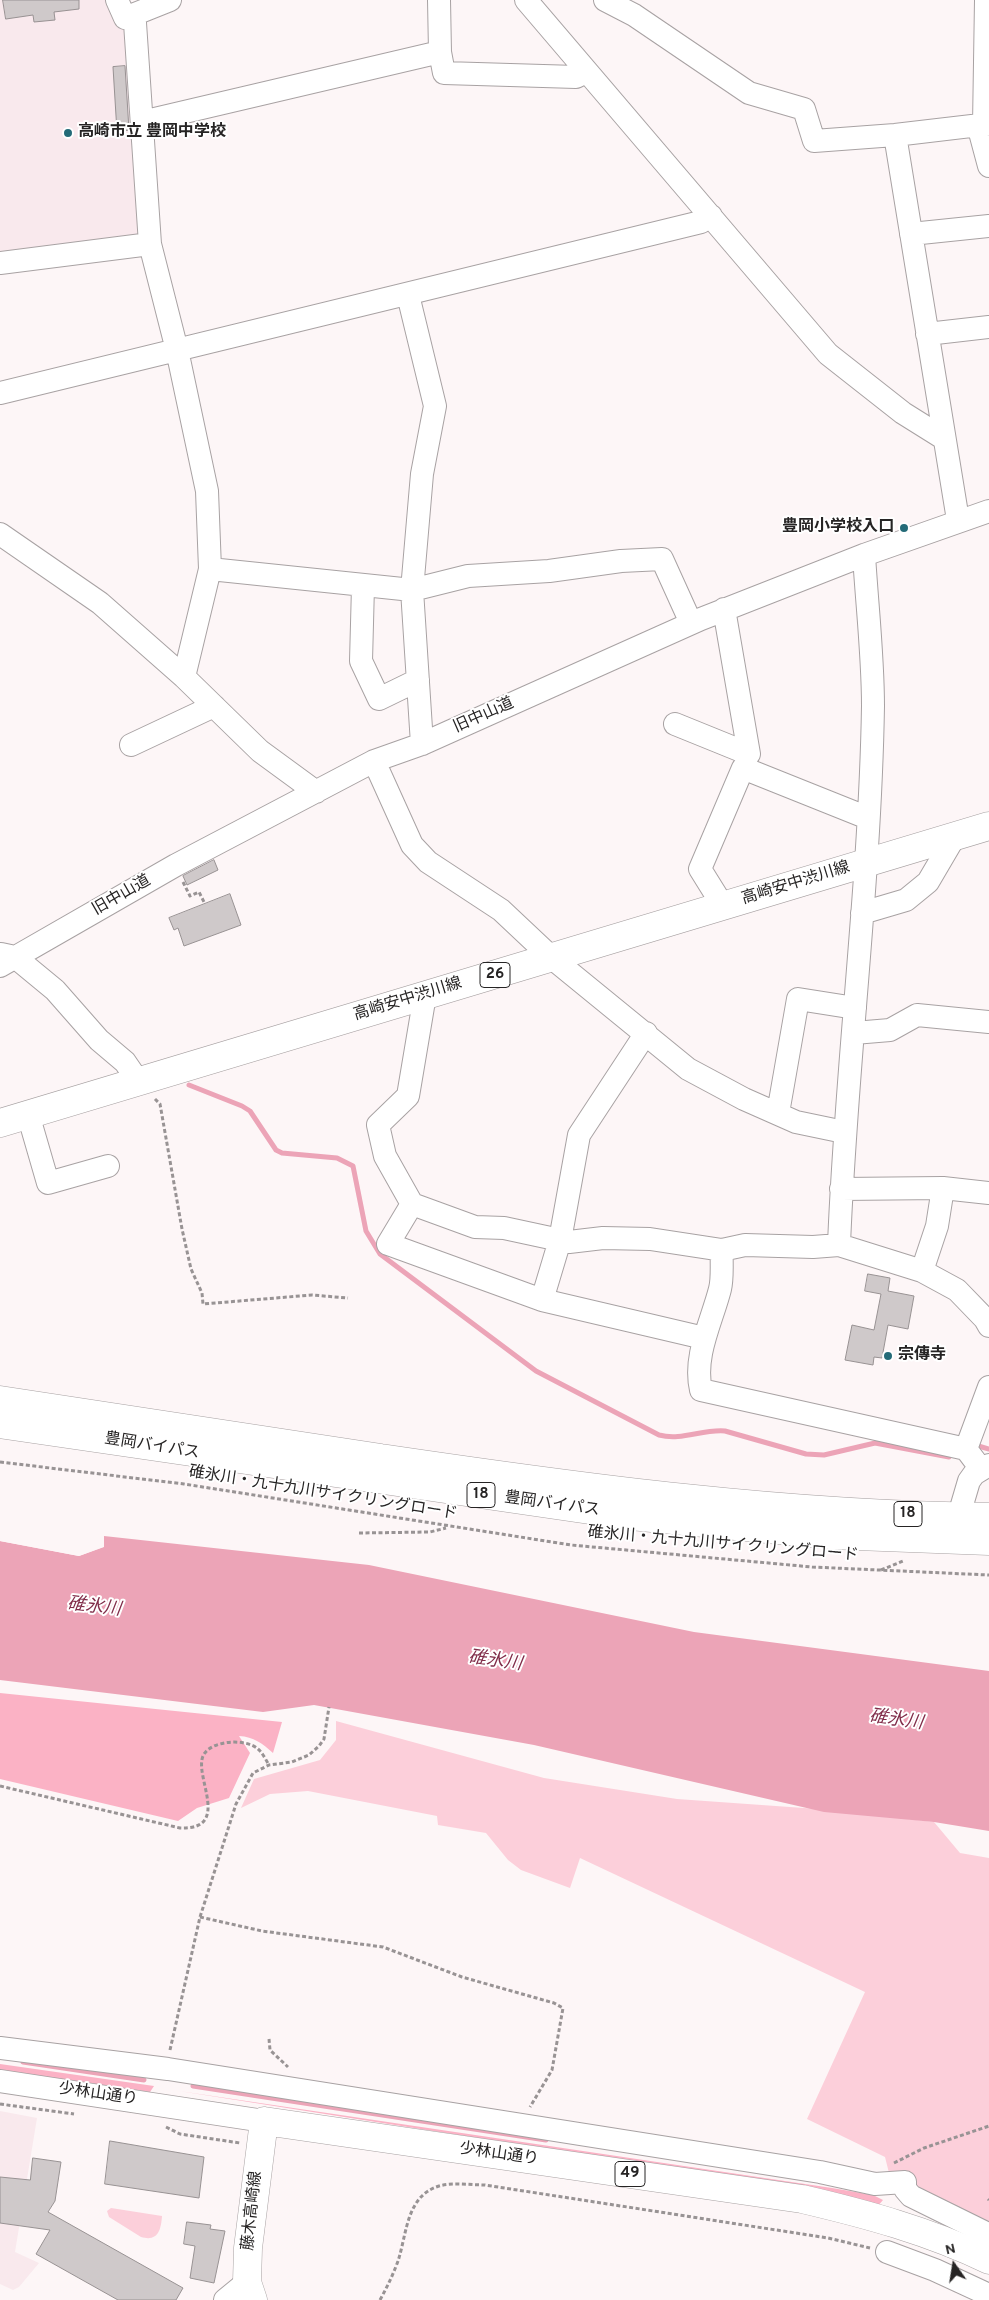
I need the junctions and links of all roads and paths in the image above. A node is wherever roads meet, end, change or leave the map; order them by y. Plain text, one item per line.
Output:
1 (170, 0) edge
2 (438, 0) edge
3 (526, 0) edge
4 (605, 0) edge
5 (986, 0) edge
6 (125, 7) edge
7 (440, 52) junction
8 (586, 72) junction
9 (142, 122) junction
10 (984, 125) edge
11 (895, 135) junction
12 (989, 166) edge
13 (711, 216) junction
14 (989, 226) edge
15 (911, 234) junction
16 (150, 244) junction
17 (0, 263) edge
18 (408, 295) junction
19 (989, 326) edge
20 (927, 334) junction
21 (177, 350) junction
22 (0, 393) edge
23 (943, 438) junction
24 (989, 511) edge
25 (958, 520) junction
26 (0, 534) edge
27 (864, 555) junction
28 (210, 570) junction
29 (363, 586) junction
30 (412, 590) junction
31 (724, 610) junction
32 (691, 623) junction
33 (184, 677) junction
34 (418, 680) junction
35 (214, 706) junction
36 (675, 724) dead end
37 (422, 744) junction
38 (131, 745) dead end
39 (374, 762) junction
40 (316, 792) junction
41 (868, 818) junction
42 (989, 826) edge
43 (955, 836) junction
44 (866, 863) junction
45 (176, 865) junction
46 (204, 904) dead end
47 (723, 906) junction
48 (862, 913) junction
49 (552, 958) junction
50 (5, 959) edge
51 (425, 995) junction
52 (855, 1008) junction
53 (989, 1022) edge
54 (854, 1032) junction
55 (646, 1033) junction
56 (138, 1081) junction
57 (778, 1113) junction
58 (28, 1114) junction
59 (0, 1123) edge
60 (844, 1132) junction
61 (108, 1166) dead end
62 (943, 1188) junction
63 (841, 1189) junction
64 (989, 1193) edge
65 (412, 1204) junction
66 (560, 1240) junction
67 (839, 1245) junction
68 (722, 1250) junction
69 (922, 1271) junction
70 (348, 1298) dead end
71 (542, 1300) junction
72 (989, 1326) edge
73 (704, 1338) junction
74 (989, 1387) edge
75 (0, 1400) edge
76 (0, 1424) edge
77 (966, 1449) junction
78 (0, 1462) edge
79 (985, 1467) edge
80 (989, 1517) edge
81 (449, 1527) junction
82 (360, 1533) dead end
83 (949, 1538) junction
84 (989, 1541) edge
85 (989, 1575) edge
86 (329, 1707) dead end
87 (269, 1765) junction
88 (0, 1786) edge
89 (200, 1917) junction
90 (0, 2048) edge
91 (168, 2068) junction
92 (0, 2081) edge
93 (0, 2104) edge
94 (79, 2115) dead end
95 (160, 2115) junction
96 (526, 2126) junction
97 (989, 2126) edge
98 (262, 2133) junction
99 (898, 2174) junction
100 (887, 2252) joint
101 (988, 2254) edge
102 (250, 2291) edge
103 (989, 2295) edge
104 (225, 2300) edge
105 (380, 2300) edge

1 - 6 street
2 - 7 street
3 - 8 street
4 - 11 street
5 - 10 street
6 - 9 street
7 - 8 street
7 - 9 street
8 - 13 street
9 - 16 street
10 - 11 street
10 - 12 street
11 - 15 street
13 - 18 street
13 - 23 street
14 - 15 street
15 - 20 street
16 - 17 street
16 - 21 street
18 - 21 street
18 - 30 street
19 - 20 street
20 - 23 street
21 - 22 street
21 - 28 street
23 - 25 street
24 - 25 street, 旧中山道
25 - 27 street, 旧中山道
26 - 33 street
27 - 31 street, 旧中山道
27 - 41 street
28 - 29 street
28 - 33 street
29 - 30 street
29 - 34 street
30 - 32 street
30 - 34 street
31 - 32 street, 旧中山道
31 - 36 street
32 - 37 street, 旧中山道
33 - 35 street
34 - 37 street
35 - 38 street
35 - 40 street
37 - 39 street, 旧中山道
39 - 40 street, 旧中山道
39 - 49 street
40 - 45 street, 旧中山道
41 - 44 street
41 - 47 street
42 - 43 main road, 高崎安中渋川線 / 26
43 - 44 main road, 高崎安中渋川線 / 26
43 - 48 street
44 - 47 main road, 高崎安中渋川線 / 26
44 - 48 street
45 - 46 path
45 - 50 street, 旧中山道
47 - 49 main road, 高崎安中渋川線 / 26
48 - 52 street
49 - 51 main road, 高崎安中渋川線 / 26
49 - 55 street
50 - 56 street
51 - 56 main road, 高崎安中渋川線 / 26
51 - 65 street
52 - 54 street
52 - 57 street
53 - 54 street
54 - 60 street
55 - 57 street
55 - 66 street
56 - 58 main road, 高崎安中渋川線 / 26
56 - 70 path
57 - 60 street
58 - 59 main road, 高崎安中渋川線 / 26
58 - 61 street
60 - 63 street
62 - 63 street
62 - 64 street
62 - 69 street
63 - 67 street
65 - 66 street
65 - 71 street
66 - 68 street
66 - 71 street
67 - 68 street
67 - 69 street
68 - 73 street
69 - 72 street
71 - 73 street
73 - 77 street
74 - 77 street
75 - 83 main road, 豊岡バイパス / 18
76 - 83 main road, 豊岡バイパス / 18
77 - 79 street
78 - 81 path, 碓氷川・九十九川サイクリングロード
79 - 83 street
80 - 83 main road, 豊岡バイパス / 18
81 - 82 path
81 - 85 path, 碓氷川・九十九川サイクリングロード
83 - 84 main road, 豊岡バイパス / 18
86 - 87 path
87 - 88 path
87 - 89 path
89 - 91 path
89 - 96 path
90 - 91 street
91 - 95 street
91 - 96 street
92 - 95 street, 少林山通り
93 - 94 path
95 - 98 street, 少林山通り
95 - 98 path
96 - 99 street
97 - 99 path
98 - 101 main road, 少林山通り / 49
98 - 102 main road, 藤木高崎線
99 - 101 street
100 - 103 street
100 - 105 path
102 - 104 street

